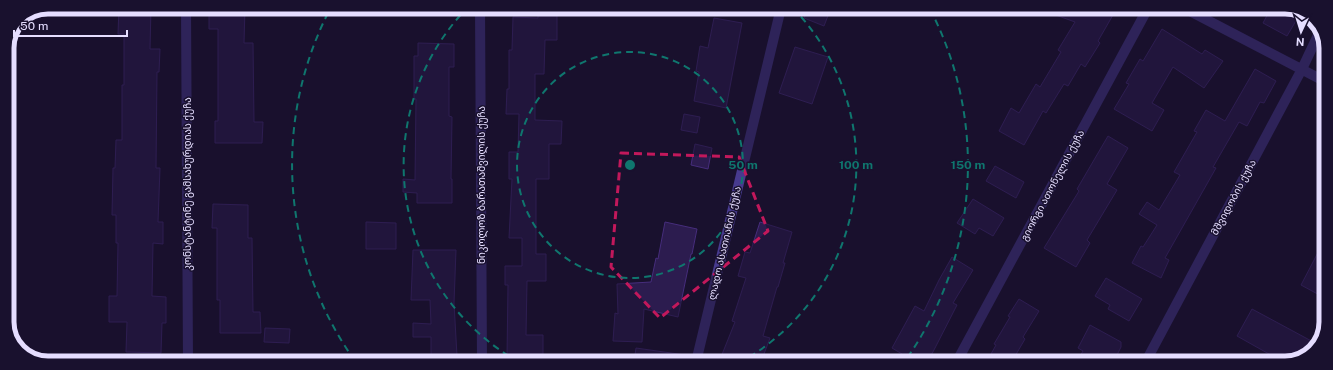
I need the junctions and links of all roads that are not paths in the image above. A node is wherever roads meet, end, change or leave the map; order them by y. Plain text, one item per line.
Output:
1 (186, 14) edge
2 (480, 14) edge
3 (780, 14) edge
4 (1145, 14) edge
5 (1196, 14) edge
6 (1317, 38) edge
7 (1302, 69) junction
8 (1319, 78) edge
9 (188, 356) edge
10 (482, 356) edge
11 (697, 356) edge
12 (960, 356) edge
13 (1149, 356) edge

1 - 9 street, კონსტანტინე გამსახურდიას ქუჩა
2 - 10 street, ნიკოლოზ ბარათაშვილის ქუჩა
3 - 11 street, ლადო ასათიანის ქუჩა
4 - 12 street, გიორგი ათონელის ქუჩა
5 - 7 street
6 - 7 street, მშვიდობის ქუჩა
7 - 8 street
7 - 13 street, მშვიდობის ქუჩა

